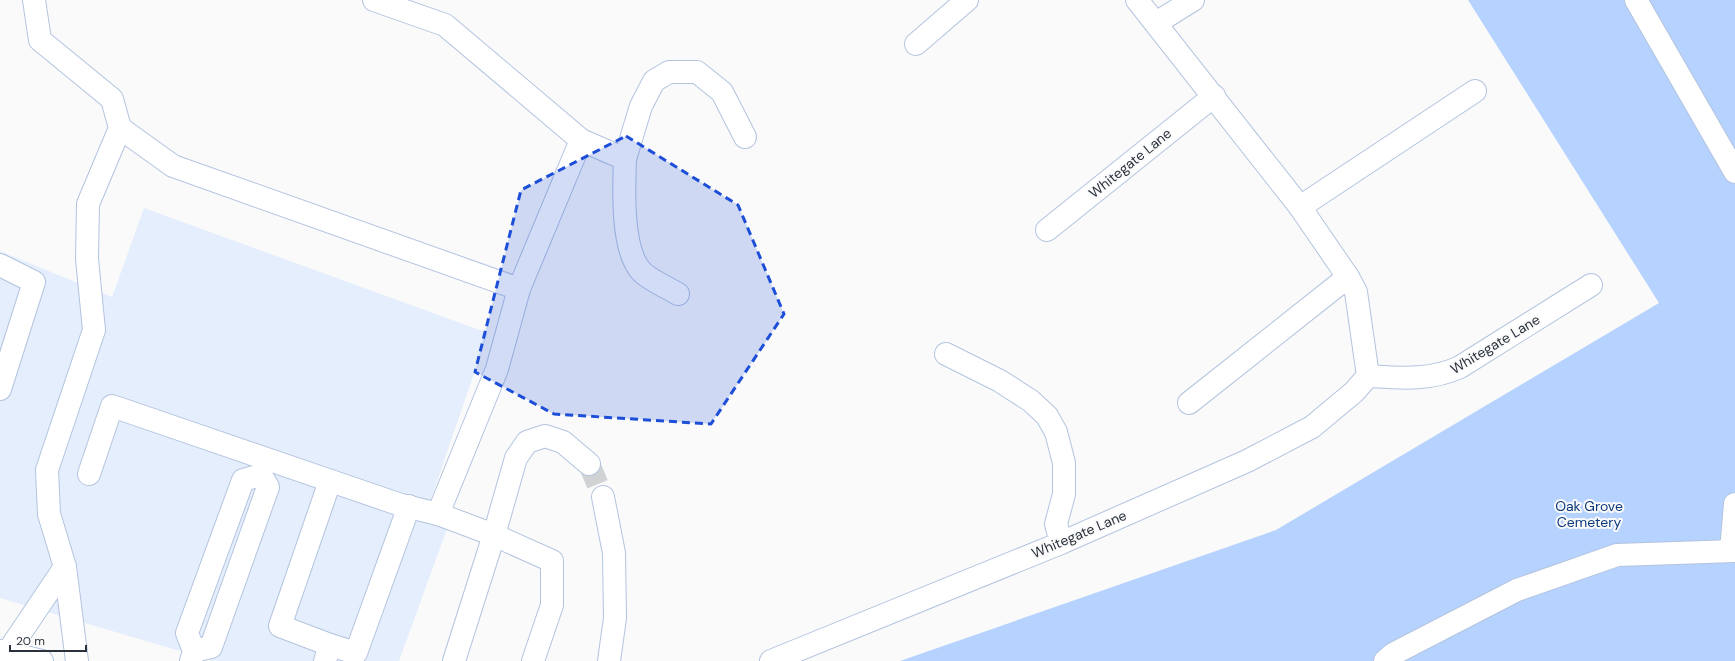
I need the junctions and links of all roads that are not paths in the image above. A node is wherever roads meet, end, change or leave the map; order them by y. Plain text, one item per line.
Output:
1 (34, 0) edge
2 (374, 0) edge
3 (967, 0) edge
4 (1137, 0) edge
5 (1193, 0) edge
6 (1636, 0) edge
7 (1156, 23) junction
8 (916, 44) dead end
9 (1475, 91) dead end
10 (1214, 96) junction
11 (120, 128) junction
12 (745, 137) dead end
13 (581, 140) junction
14 (625, 159) junction
15 (1735, 172) edge
16 (1300, 207) junction
17 (1047, 230) dead end
18 (0, 264) edge
19 (1348, 277) junction
20 (1591, 285) dead end
21 (519, 289) junction
22 (678, 294) dead end
23 (946, 354) dead end
24 (1368, 376) junction
25 (0, 389) edge
26 (1189, 403) dead end
27 (589, 464) tunnel mouth
28 (264, 467) junction
29 (89, 474) dead end
30 (330, 481) junction
31 (603, 497) tunnel mouth
32 (1735, 504) edge
33 (409, 506) junction
34 (438, 514) junction
35 (494, 535) junction
36 (1061, 543) junction
37 (1733, 551) edge
38 (65, 567) junction
39 (4, 652) edge
40 (328, 653) edge
41 (192, 656) edge
42 (42, 661) edge
43 (77, 661) edge
44 (454, 661) edge
45 (533, 661) edge
46 (609, 661) edge
47 (772, 661) edge
48 (1386, 661) edge

1 - 11 street
2 - 13 street
3 - 8 street
4 - 7 street
5 - 7 street
6 - 15 street
7 - 10 street
9 - 16 street
10 - 16 street
10 - 17 street, Whitegate Lane
11 - 21 street
11 - 38 street
12 - 14 street
13 - 14 street
13 - 21 street
14 - 22 street
16 - 19 street
18 - 25 street
19 - 24 street
19 - 26 street
20 - 24 street, Whitegate Lane
21 - 34 street
23 - 36 street
24 - 36 street, Whitegate Lane
27 - 35 street
28 - 29 street
28 - 30 street
28 - 41 street
30 - 33 street
30 - 40 street
31 - 46 street
32 - 37 street
33 - 34 street
33 - 40 street
34 - 35 street
35 - 44 street
35 - 45 street
36 - 47 street, Whitegate Lane
37 - 48 street
38 - 39 street
38 - 43 street
39 - 42 street

